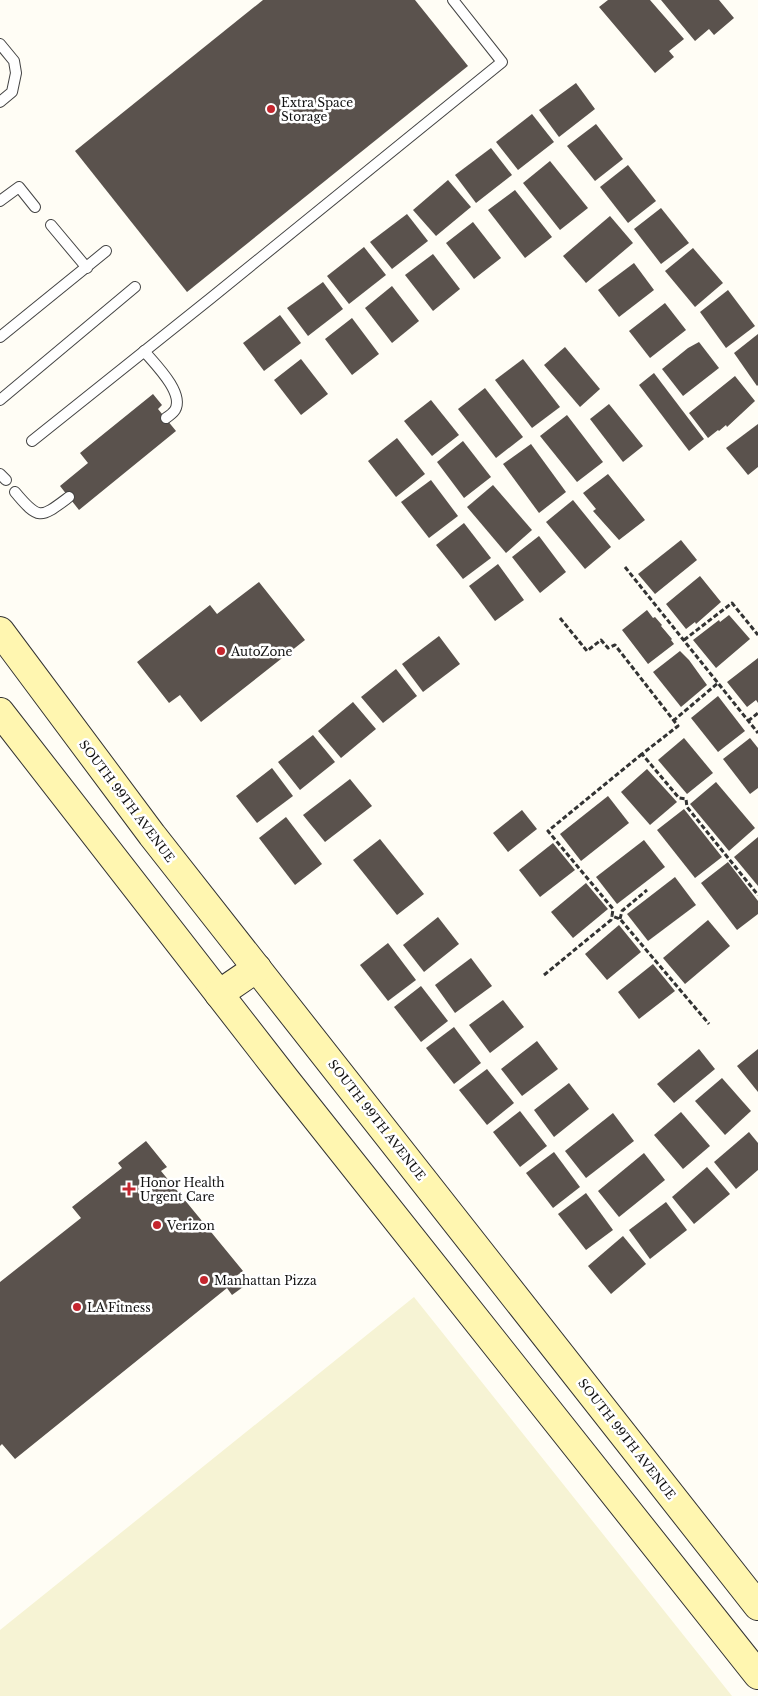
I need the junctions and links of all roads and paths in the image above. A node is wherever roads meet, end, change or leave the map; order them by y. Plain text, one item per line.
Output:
1 (453, 0) edge
2 (0, 44) edge
3 (0, 102) edge
4 (0, 201) edge
5 (36, 207) dead end
6 (51, 225) dead end
7 (106, 251) dead end
8 (87, 268) junction
9 (135, 286) dead end
10 (0, 337) edge
11 (144, 351) junction
12 (0, 400) edge
13 (166, 418) dead end
14 (32, 441) dead end
15 (15, 492) dead end
16 (69, 497) dead end
17 (625, 567) dead end
18 (560, 618) dead end
19 (0, 631) edge
20 (758, 635) edge
21 (684, 640) junction
22 (718, 683) junction
23 (0, 712) edge
24 (758, 713) edge
25 (673, 720) junction
26 (748, 721) junction
27 (758, 734) edge
28 (642, 754) junction
29 (648, 890) dead end
30 (758, 895) edge
31 (612, 916) junction
32 (620, 919) junction
33 (257, 968) junction
34 (544, 975) dead end
35 (219, 994) junction
36 (709, 1024) dead end
37 (758, 1606) edge
38 (758, 1675) edge

1 - 11 lane
2 - 3 lane
4 - 5 lane
6 - 8 lane
7 - 8 lane
8 - 10 lane
9 - 12 lane
11 - 13 lane
11 - 14 lane
15 - 16 lane
17 - 21 path
18 - 25 path
19 - 33 main road, SOUTH 99TH AVENUE
20 - 21 path
21 - 22 path
22 - 25 path
22 - 26 path
23 - 35 main road
24 - 26 path
25 - 28 path
26 - 27 path
28 - 30 path
28 - 31 path
29 - 32 path
31 - 32 path
31 - 34 path
32 - 36 path
33 - 35 main road
33 - 37 main road, SOUTH 99TH AVENUE
35 - 38 main road

